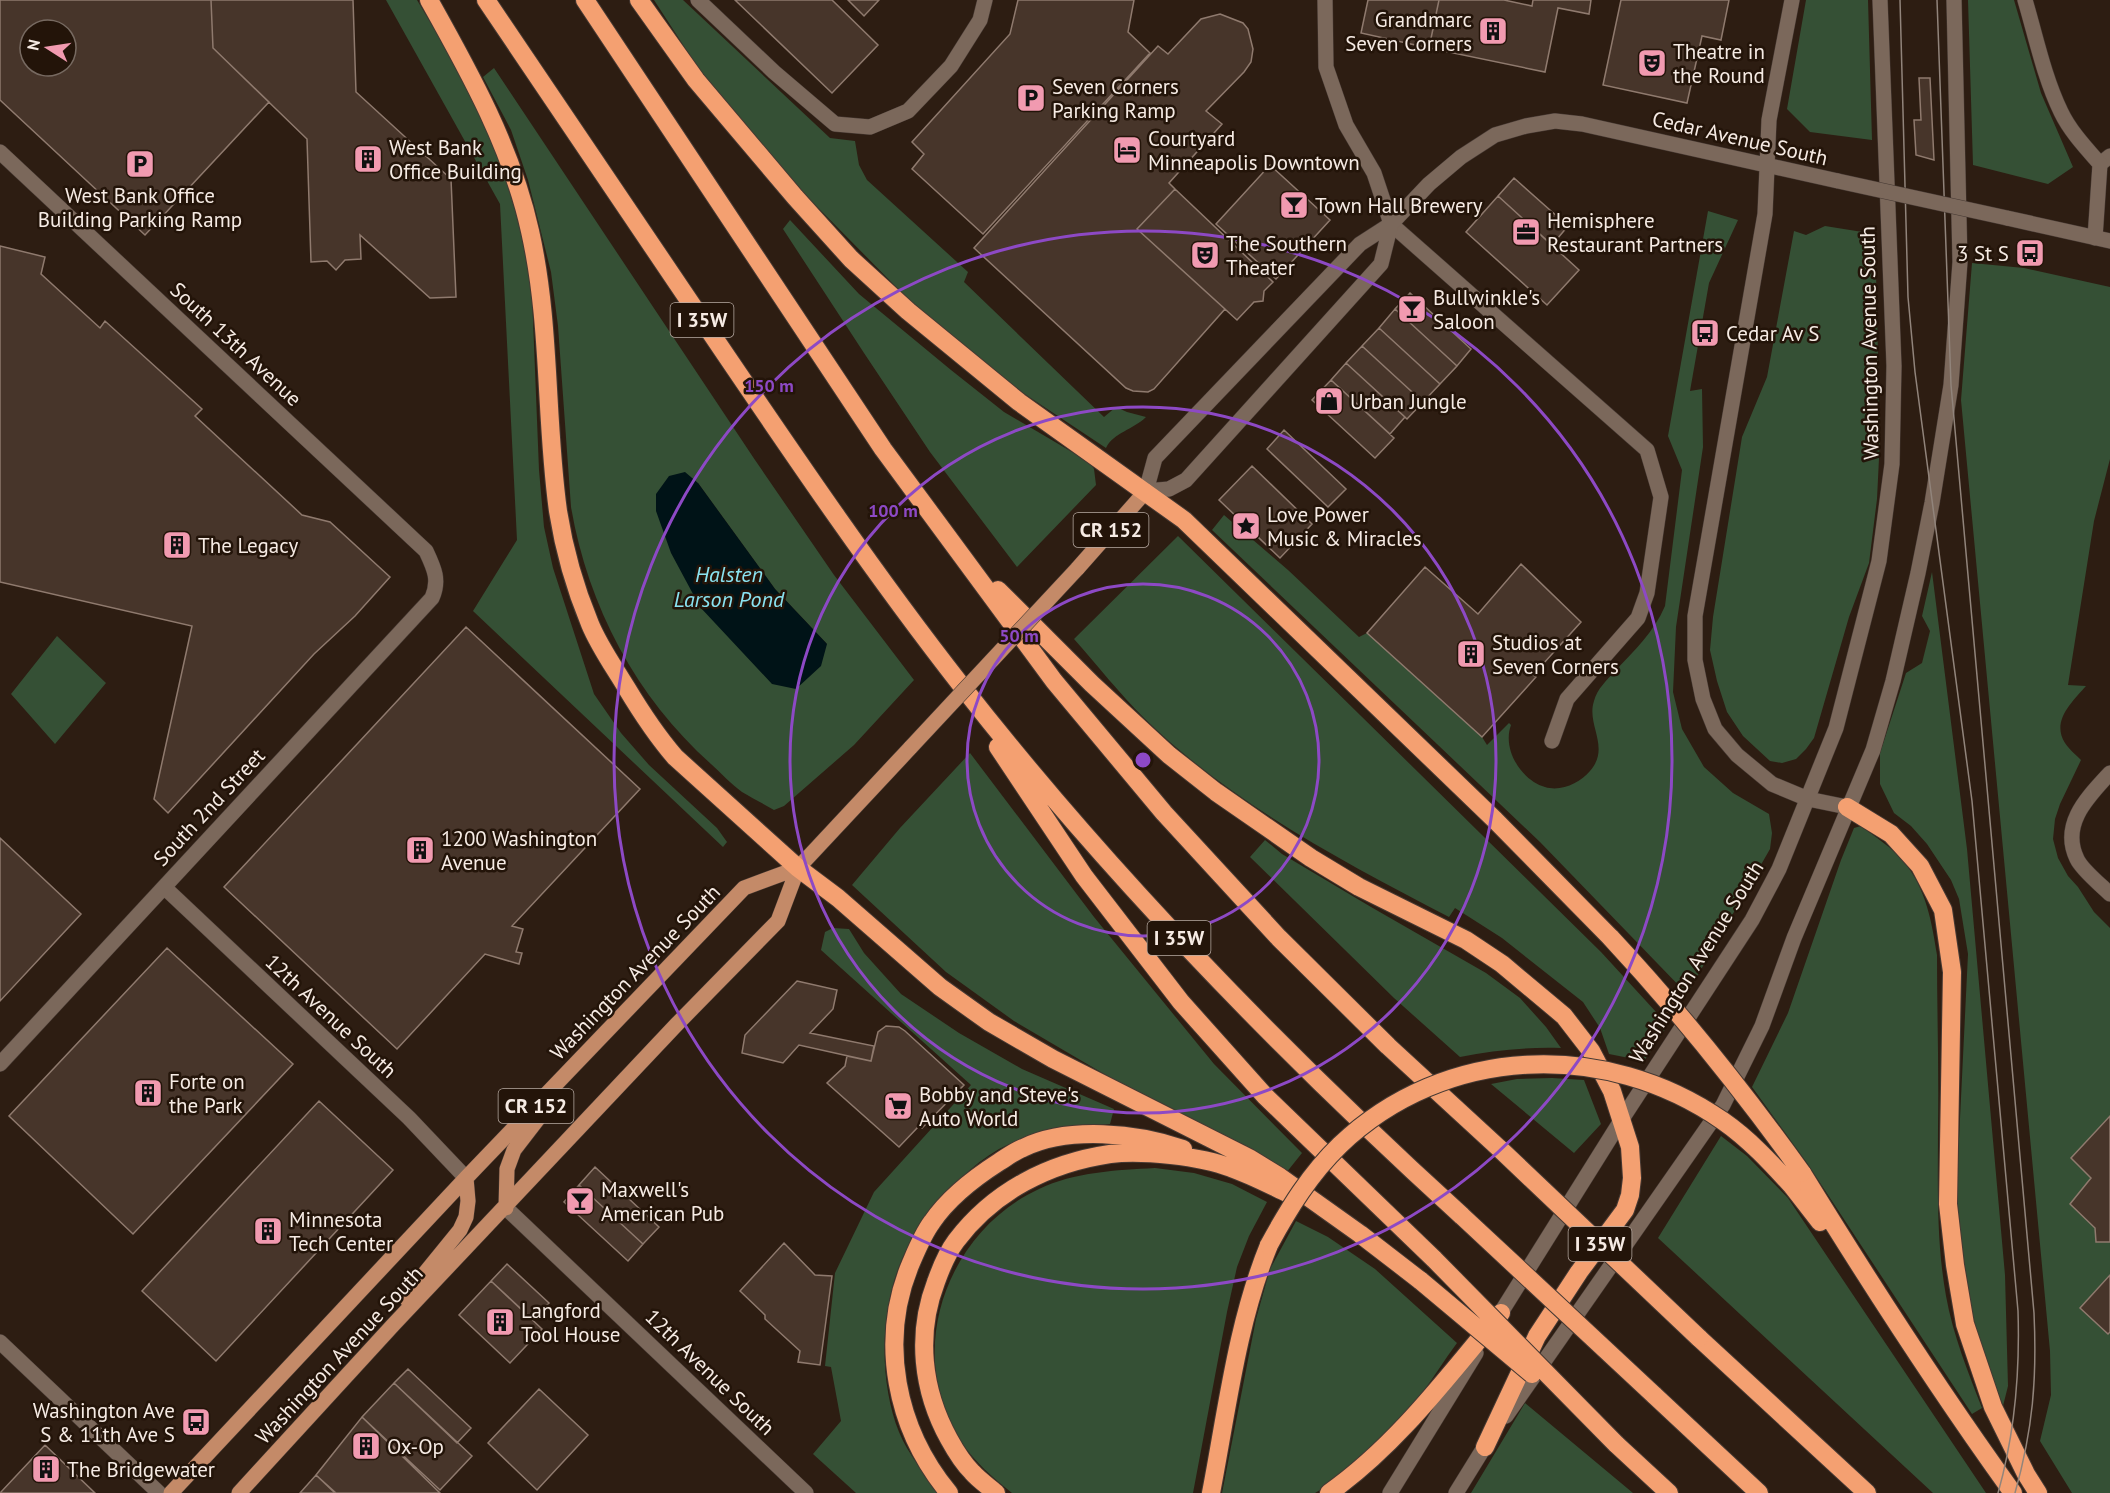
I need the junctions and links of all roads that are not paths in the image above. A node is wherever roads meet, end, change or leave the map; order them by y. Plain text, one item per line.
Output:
1 (429, 0) edge
2 (486, 0) edge
3 (585, 0) edge
4 (639, 0) edge
5 (698, 0) edge
6 (985, 0) edge
7 (1325, 0) edge
8 (1792, 0) edge
9 (1880, 0) edge
10 (1954, 0) edge
11 (2025, 0) edge
12 (0, 152) edge
13 (2105, 160) edge
14 (1767, 165) junction
15 (1391, 224) junction
16 (2103, 239) edge
17 (1146, 491) junction
18 (936, 522) junction
19 (437, 573) joint
20 (923, 636) junction
21 (1552, 741) dead end
22 (2110, 773) edge
23 (1808, 799) junction
24 (1847, 807) junction
25 (798, 868) junction
26 (164, 887) junction
27 (2110, 894) edge
28 (599, 1041) junction
29 (0, 1064) edge
30 (1622, 1119) junction
31 (1229, 1167) junction
32 (466, 1178) junction
33 (1797, 1180) junction
34 (506, 1208) junction
35 (1325, 1209) junction
36 (1501, 1313) junction
37 (394, 1324) junction
38 (0, 1342) edge
39 (1616, 1444) junction
40 (1485, 1446) junction
41 (159, 1493) edge
42 (171, 1493) edge
43 (239, 1493) edge
44 (806, 1493) edge
45 (949, 1493) edge
46 (996, 1493) edge
47 (1210, 1493) edge
48 (1329, 1493) edge
49 (1390, 1493) edge
50 (1456, 1493) edge
51 (1670, 1493) edge
52 (1759, 1493) edge
53 (1867, 1493) edge
54 (2013, 1493) edge
55 (2038, 1493) edge

1 - 25 highway
2 - 20 highway, I 35W
3 - 18 highway, I 35W
4 - 17 highway
5 - 6 street
7 - 15 street
8 - 14 street
9 - 23 street, Washington Avenue South
10 - 24 street
11 - 13 street
12 - 19 street, South 13th Avenue
13 - 16 street
14 - 15 street, Cedar Avenue South / CR 152
14 - 16 street, Cedar Avenue South / CR 152, bridge
14 - 23 street
15 - 17 street, Washington Avenue South / CR 152
15 - 17 street, CR 152
15 - 21 street
17 - 25 main road, Washington Avenue South / CR 152, bridge
17 - 33 highway, bridge
18 - 30 highway
18 - 53 highway, I 35W, bridge
19 - 26 street, South 2nd Street
20 - 39 highway, bridge
20 - 52 highway, I 35W, bridge
22 - 27 street
23 - 24 street
23 - 30 street, Washington Avenue South
24 - 40 street
24 - 55 highway
25 - 28 main road, Washington Avenue South / CR 152
25 - 34 main road, Washington Avenue South / CR 152
25 - 35 highway
26 - 29 street, South 2nd Street
26 - 32 street, 12th Avenue South
28 - 32 main road, Washington Avenue South / CR 152
28 - 34 main road
30 - 36 street, Washington Avenue South
30 - 40 highway
31 - 35 highway
31 - 45 highway
31 - 46 highway
32 - 37 main road
32 - 42 main road, Washington Avenue South / CR 152
33 - 47 highway, bridge
33 - 54 highway
34 - 37 main road, Washington Avenue South / CR 152
34 - 44 street, 12th Avenue South
35 - 39 highway, bridge
36 - 48 highway
36 - 49 street, Washington Avenue South
37 - 43 main road, Washington Avenue South / CR 152
38 - 41 street
39 - 51 highway
40 - 50 street

